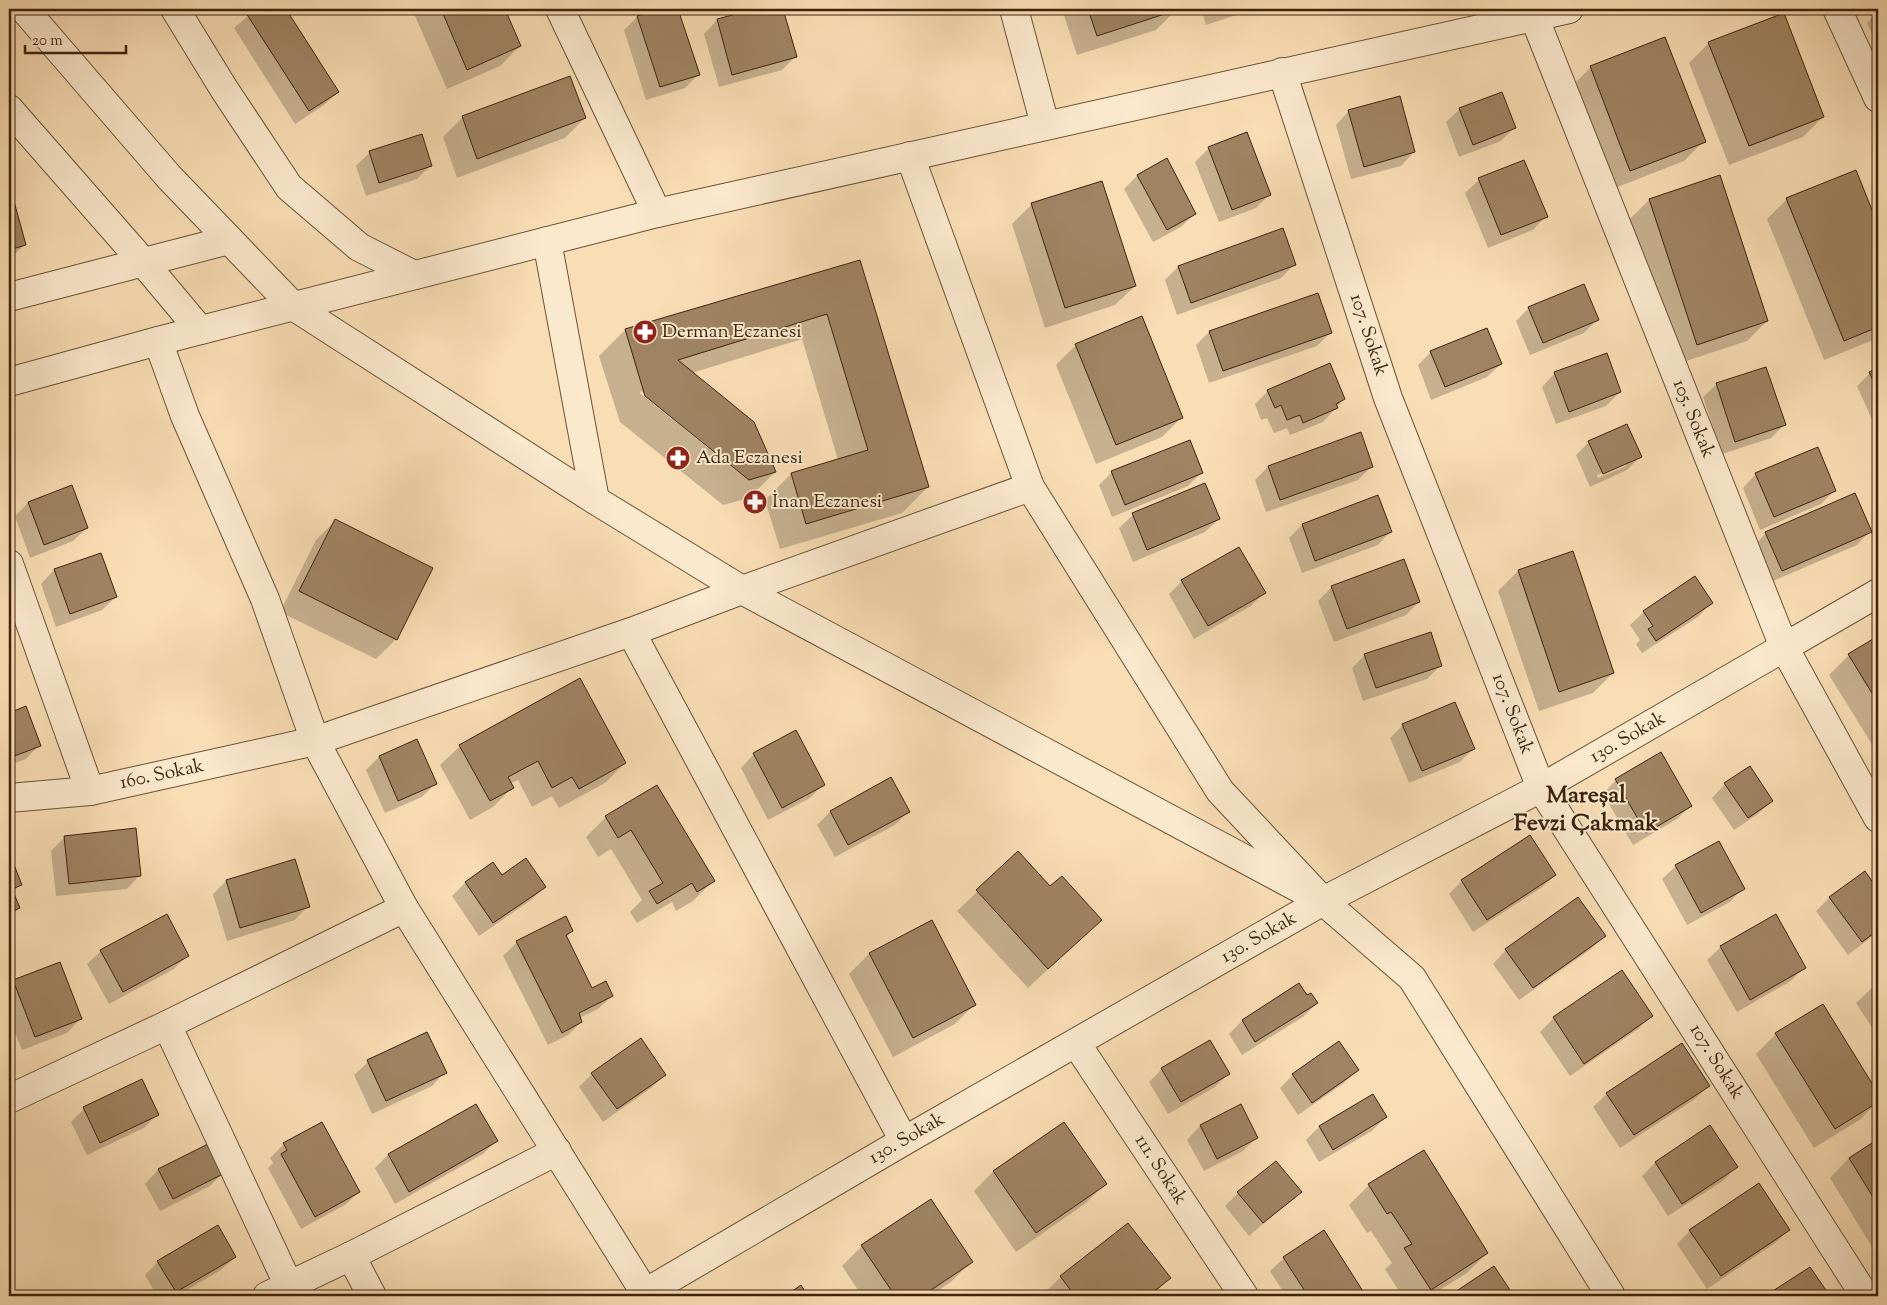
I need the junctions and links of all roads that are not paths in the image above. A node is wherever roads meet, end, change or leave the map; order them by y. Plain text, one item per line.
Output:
1 (24, 9) edge
2 (175, 9) edge
3 (560, 9) edge
4 (1014, 9) edge
5 (1569, 9) edge
6 (1837, 9) edge
7 (1532, 12) edge
8 (1282, 72) junction
9 (1878, 98) edge
10 (9, 109) edge
11 (1044, 125) junction
12 (910, 156) junction
13 (657, 213) junction
14 (229, 240) junction
15 (547, 241) junction
16 (143, 262) junction
17 (414, 274) junction
18 (9, 298) edge
19 (293, 306) junction
20 (200, 330) junction
21 (158, 341) junction
22 (9, 382) edge
23 (1030, 487) junction
24 (595, 500) junction
25 (9, 564) edge
26 (742, 590) junction
27 (1878, 593) edge
28 (631, 632) junction
29 (1784, 647) junction
30 (315, 741) junction
31 (1541, 788) junction
32 (90, 791) junction
33 (9, 798) edge
34 (1878, 818) edge
35 (1324, 901) junction
36 (404, 908) junction
37 (167, 1025) junction
38 (1076, 1043) junction
39 (9, 1099) edge
40 (904, 1141) junction
41 (557, 1151) junction
42 (351, 1256) junction
43 (278, 1291) edge
44 (646, 1295) edge
45 (372, 1296) edge
46 (1244, 1296) edge
47 (1611, 1296) edge
48 (1865, 1296) edge

1 - 14 street
2 - 17 street
3 - 13 street
4 - 11 street
5 - 7 street
6 - 9 street
7 - 8 street
7 - 29 street, 105. Sokak
8 - 11 street
8 - 31 street, 107. Sokak
10 - 16 street
11 - 12 street
12 - 13 street
12 - 23 street
13 - 15 street
14 - 16 street
14 - 19 street
15 - 17 street
15 - 24 street
16 - 18 street
16 - 20 street
17 - 19 street
19 - 20 street
19 - 24 street
20 - 21 street
21 - 22 street
21 - 30 street
23 - 26 street, 160. Sokak
23 - 35 street
24 - 26 street
25 - 32 street
26 - 28 street, 160. Sokak
26 - 35 street
27 - 29 street, 130. Sokak
28 - 30 street, 160. Sokak
28 - 40 street
29 - 31 street, 130. Sokak
29 - 34 street, 105. Sokak
30 - 32 street, 160. Sokak
30 - 36 street
31 - 35 street, 130. Sokak
31 - 48 street, 107. Sokak
32 - 33 street, 160. Sokak
35 - 38 street, 130. Sokak
35 - 47 street
36 - 37 street
36 - 41 street
37 - 39 street
37 - 43 street
38 - 40 street, 130. Sokak
38 - 46 street, 111. Sokak
40 - 44 street, 130. Sokak
41 - 42 street
41 - 44 street
42 - 43 street
42 - 45 street

